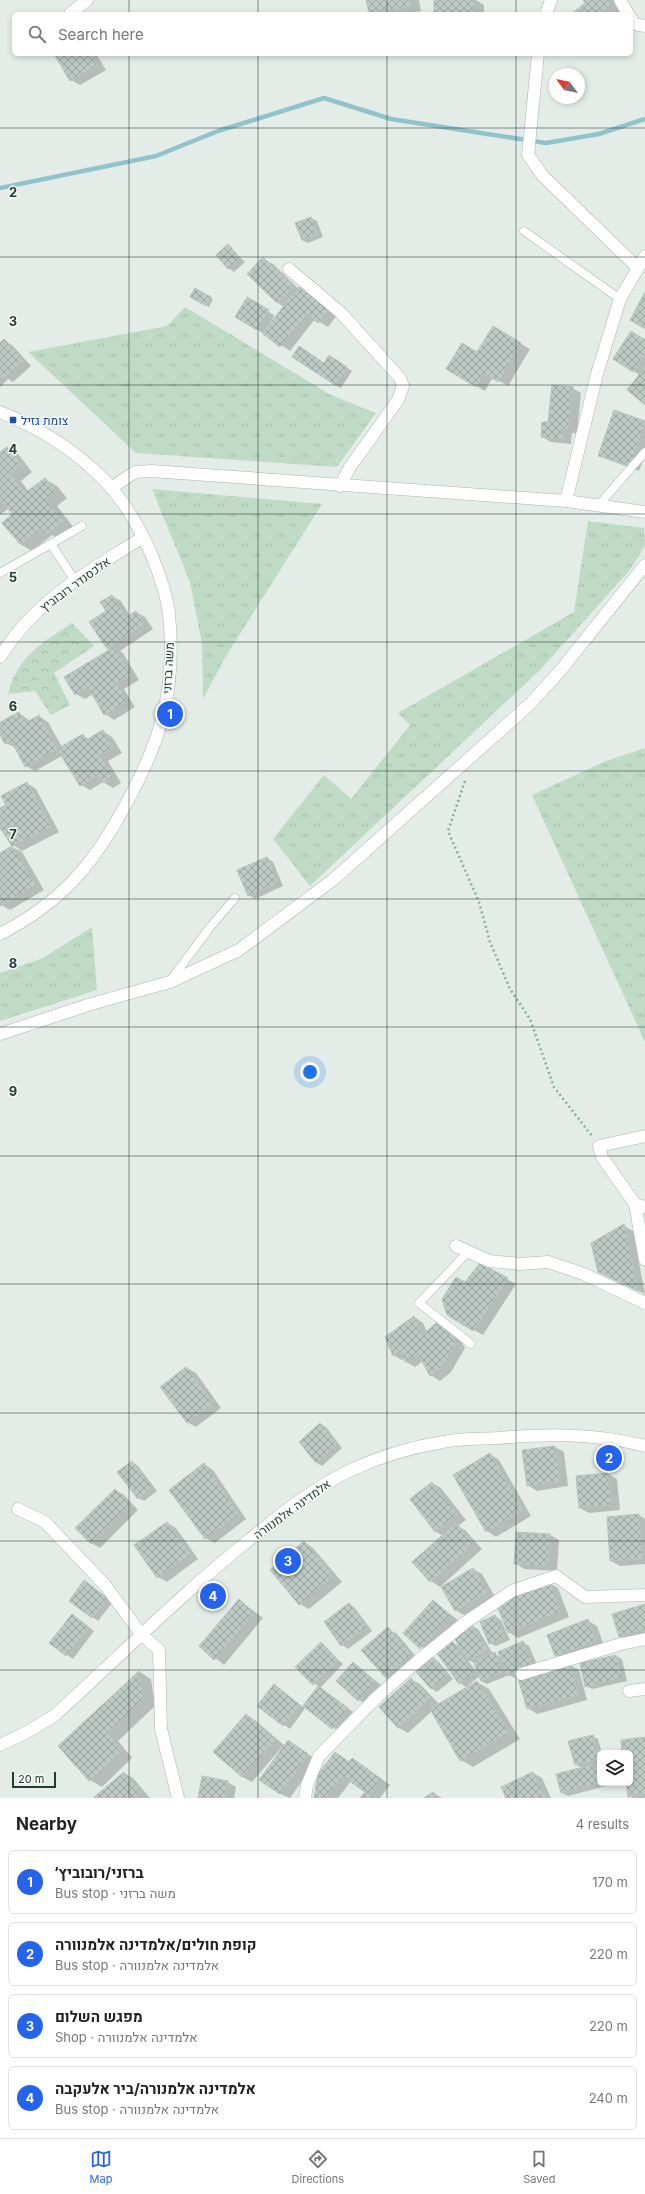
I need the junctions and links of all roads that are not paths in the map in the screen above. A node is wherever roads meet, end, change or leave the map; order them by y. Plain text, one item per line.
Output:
1 (87, 0) edge
2 (551, 0) edge
3 (620, 0) edge
4 (72, 12) edge
5 (547, 12) edge
6 (627, 12) edge
7 (633, 22) edge
8 (645, 26) edge
9 (538, 56) edge
10 (524, 231) dead end
11 (645, 256) edge
12 (638, 268) junction
13 (289, 269) dead end
14 (620, 299) junction
15 (0, 412) edge
16 (645, 452) edge
17 (340, 486) junction
18 (111, 488) junction
19 (566, 501) junction
20 (598, 506) junction
21 (645, 512) edge
22 (82, 526) dead end
23 (143, 537) junction
24 (51, 544) junction
25 (645, 566) edge
26 (0, 573) edge
27 (75, 581) junction
28 (0, 657) edge
29 (235, 898) dead end
30 (0, 934) edge
31 (170, 982) junction
32 (0, 1034) edge
33 (645, 1136) edge
34 (640, 1205) edge
35 (456, 1246) dead end
36 (468, 1252) junction
37 (645, 1260) edge
38 (645, 1303) edge
39 (471, 1344) dead end
40 (645, 1446) edge
41 (18, 1509) dead end
42 (645, 1595) edge
43 (141, 1634) junction
44 (645, 1639) edge
45 (522, 1674) dead end
46 (645, 1689) edge
47 (629, 1691) dead end
48 (0, 1744) edge
49 (178, 1798) edge
50 (305, 1798) edge

1 - 4 street
2 - 5 street
3 - 6 street
7 - 8 street
9 - 12 street
10 - 14 lane
11 - 12 street
12 - 14 street
13 - 17 street
14 - 19 street
15 - 18 street, משה ברזני
16 - 20 lane
17 - 18 street
17 - 19 street
18 - 23 street, משה ברזני
19 - 20 street
20 - 21 street
22 - 24 lane
23 - 27 street, אלכסנדר רובוביץ
23 - 30 street, משה ברזני
24 - 26 lane
24 - 27 lane
25 - 31 street
27 - 28 street, אלכסנדר רובוביץ
29 - 31 lane
31 - 32 street
33 - 34 street
34 - 37 street
35 - 36 street
36 - 38 street
36 - 39 lane
40 - 43 street, אלמדינה אלמנוורה
41 - 43 street
42 - 50 street
43 - 48 street, אלמדינה אלמנוורה
43 - 49 street
44 - 45 street
46 - 47 street

